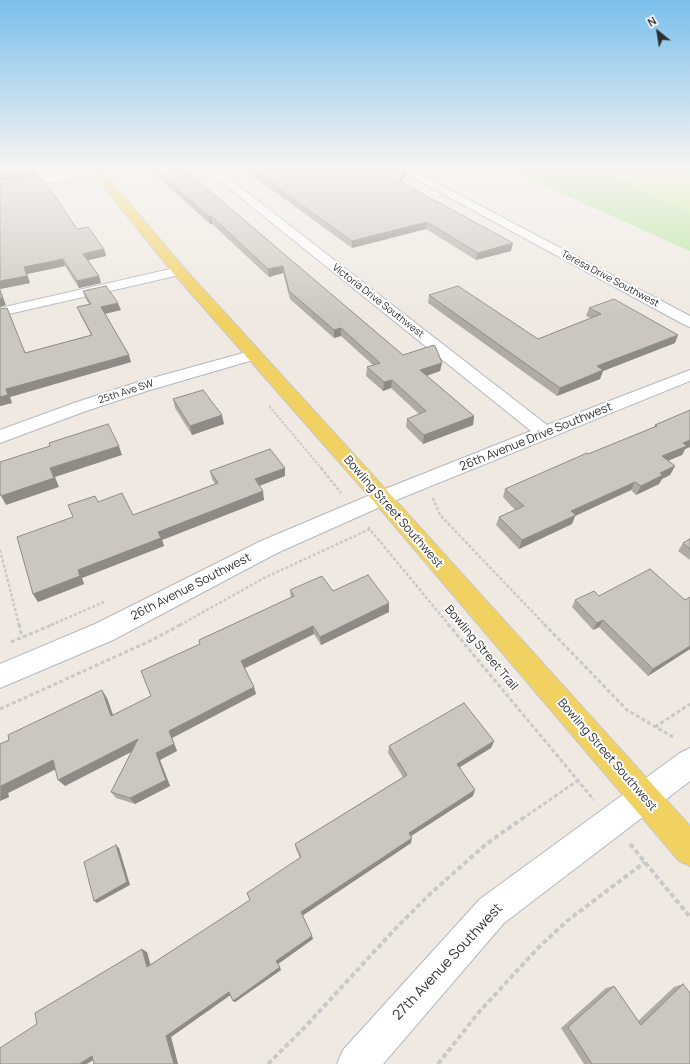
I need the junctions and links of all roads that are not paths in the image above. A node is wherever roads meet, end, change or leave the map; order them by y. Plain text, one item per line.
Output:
1 (135, 219) edge
2 (273, 219) edge
3 (495, 219) edge
4 (179, 271) junction
5 (0, 312) edge
6 (690, 322) edge
7 (254, 355) junction
8 (690, 375) edge
9 (545, 433) junction
10 (0, 437) edge
11 (382, 498) junction
12 (0, 676) edge
13 (690, 763) edge
14 (643, 796) junction
15 (690, 850) edge
16 (357, 1064) edge

1 - 4 main road, Bowling Street Southwest
2 - 9 street, Victoria Drive Southwest
3 - 6 street, Teresa Drive Southwest
4 - 5 street
4 - 7 main road, Bowling Street Southwest
7 - 10 street, 25th Ave SW
7 - 11 main road, Bowling Street Southwest
8 - 9 street, 26th Avenue Drive Southwest
9 - 11 street, 26th Avenue Drive Southwest
11 - 12 street, 26th Avenue Southwest
11 - 14 main road, Bowling Street Southwest
13 - 14 street, 27th Avenue Southwest
14 - 15 main road, Bowling Street Southwest
14 - 16 street, 27th Avenue Southwest

